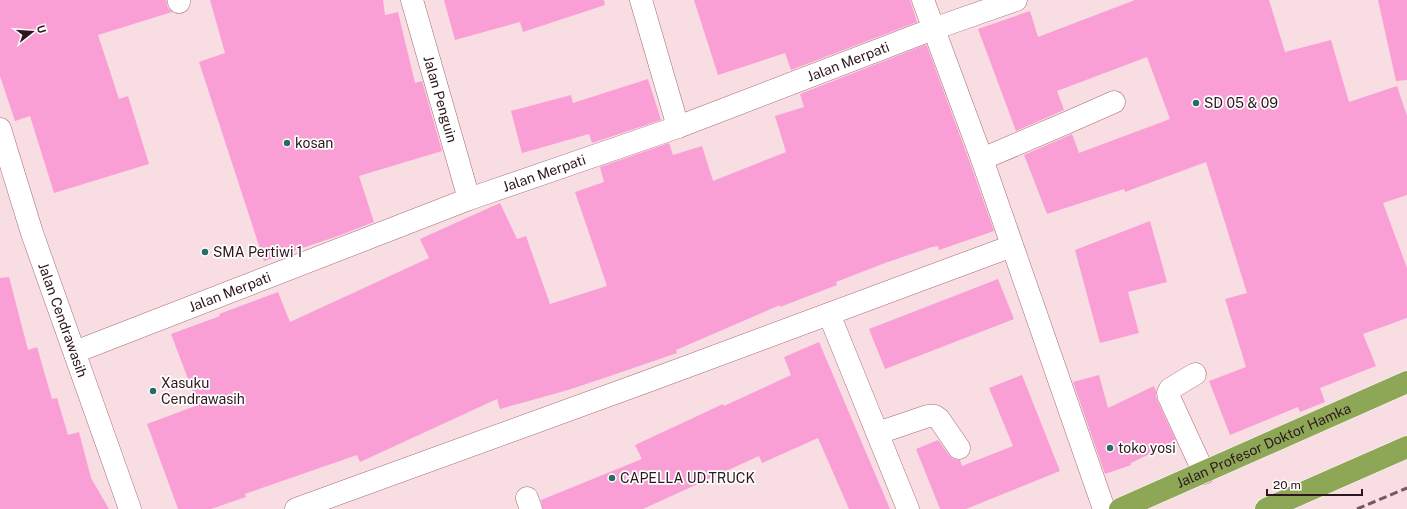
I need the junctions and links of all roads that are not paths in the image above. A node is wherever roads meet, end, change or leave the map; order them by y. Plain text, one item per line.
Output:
1 (412, 0) edge
2 (641, 0) edge
3 (923, 0) edge
4 (1016, 0) edge
5 (933, 29) junction
6 (1114, 102) dead end
7 (678, 127) junction
8 (0, 129) edge
9 (982, 159) junction
10 (5, 166) edge
11 (469, 198) junction
12 (1012, 246) junction
13 (829, 314) junction
14 (75, 352) junction
15 (1195, 374) dead end
16 (1407, 382) edge
17 (878, 433) junction
18 (1407, 447) edge
19 (959, 448) dead end
20 (1204, 473) junction
21 (130, 509) edge
22 (296, 509) edge
23 (908, 509) edge
24 (1104, 509) edge
25 (1120, 509) edge
26 (1266, 509) edge

1 - 11 street, Jalan Penguin
2 - 7 street
3 - 5 street
4 - 5 street, Jalan Merpati
5 - 7 street, Jalan Merpati
5 - 9 street
6 - 9 street
7 - 11 street, Jalan Merpati
8 - 10 street, Jalan Cendrawasih
9 - 12 street
10 - 14 street, Jalan Cendrawasih
11 - 14 street, Jalan Merpati
12 - 13 street
12 - 24 street
13 - 17 street
13 - 22 street
14 - 21 street, Jalan Cendrawasih
15 - 20 street
16 - 20 highway, Jalan Profesor Doktor Hamka
17 - 19 street
17 - 23 street
18 - 26 highway
20 - 25 highway, Jalan Profesor Doktor Hamka

